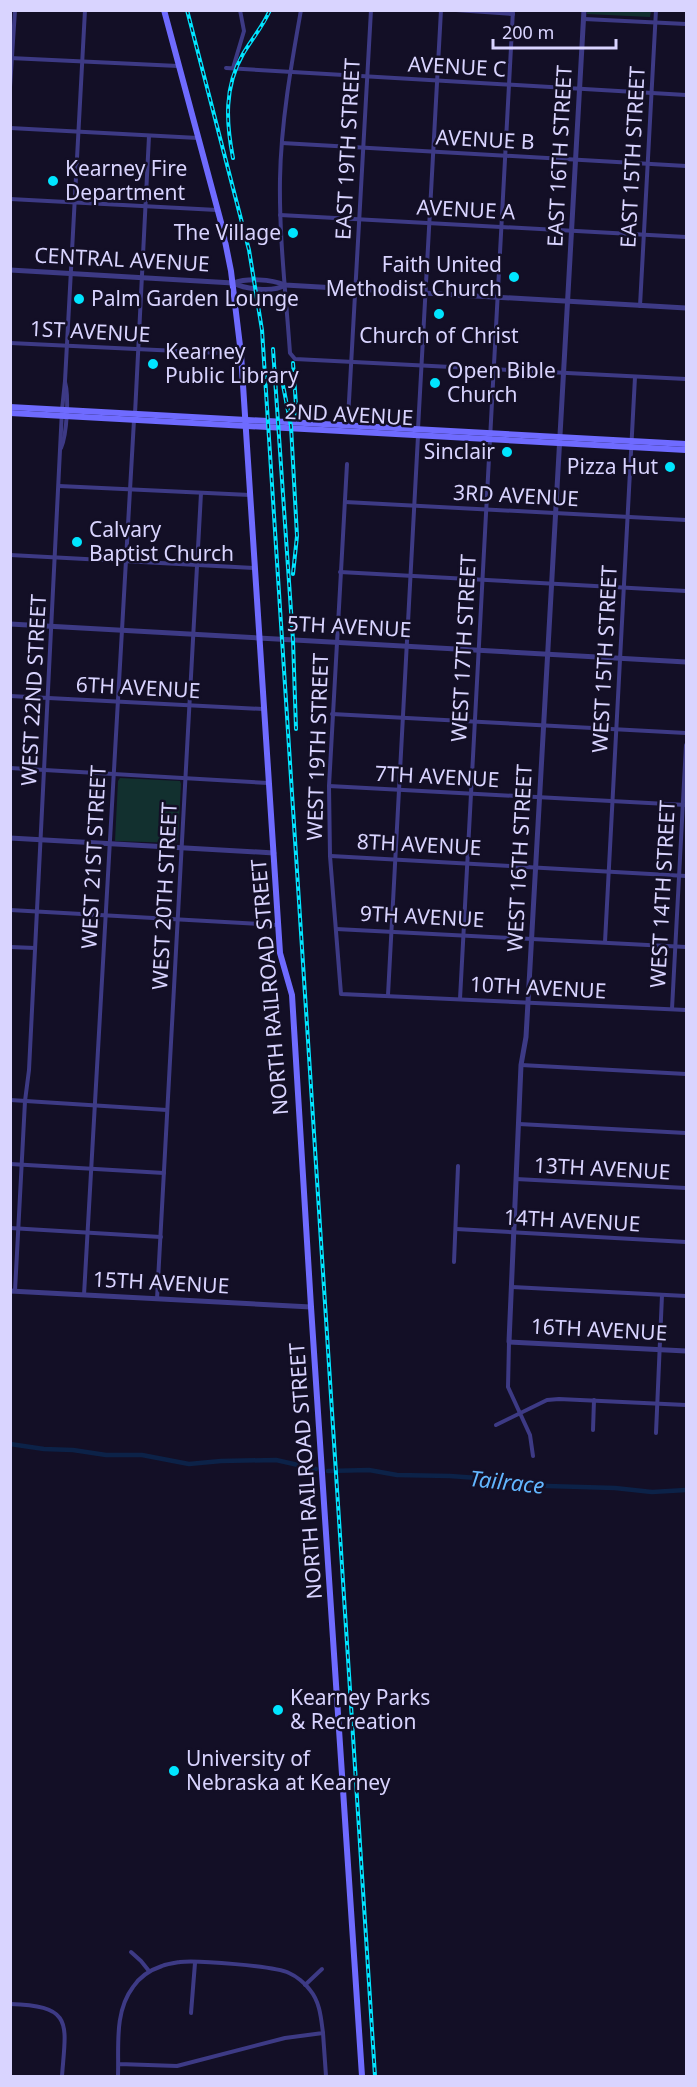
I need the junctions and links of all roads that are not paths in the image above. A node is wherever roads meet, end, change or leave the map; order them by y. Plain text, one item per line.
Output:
1 (15, 10) edge
2 (86, 10) edge
3 (164, 10) edge
4 (240, 10) edge
5 (301, 10) edge
6 (370, 10) edge
7 (441, 10) edge
8 (456, 10) edge
9 (584, 10) edge
10 (656, 10) edge
11 (513, 12) edge
12 (584, 18) junction
13 (655, 22) junction
14 (687, 24) edge
15 (11, 58) edge
16 (83, 61) junction
17 (179, 66) junction
18 (226, 68) dead end
19 (233, 68) junction
20 (291, 73) junction
21 (367, 77) junction
22 (437, 82) junction
23 (509, 85) junction
24 (10, 87) edge
25 (580, 89) junction
26 (651, 93) junction
27 (687, 95) edge
28 (10, 128) edge
29 (78, 132) junction
30 (149, 136) junction
31 (198, 138) junction
32 (282, 143) junction
33 (363, 148) junction
34 (433, 152) junction
35 (505, 156) junction
36 (576, 160) junction
37 (648, 164) junction
38 (687, 166) edge
39 (10, 200) edge
40 (74, 203) junction
41 (146, 206) junction
42 (218, 210) junction
43 (280, 215) junction
44 (359, 219) junction
45 (429, 223) junction
46 (501, 227) junction
47 (572, 231) junction
48 (644, 235) junction
49 (687, 237) edge
50 (10, 270) edge
51 (70, 274) junction
52 (142, 278) junction
53 (232, 283) junction
54 (285, 285) junction
55 (355, 289) junction
56 (426, 293) junction
57 (497, 298) junction
58 (568, 302) junction
59 (640, 306) junction
60 (687, 308) edge
61 (10, 343) edge
62 (67, 346) junction
63 (138, 349) junction
64 (241, 354) junction
65 (351, 362) junction
66 (422, 365) junction
67 (494, 369) junction
68 (564, 373) junction
69 (634, 377) junction
70 (687, 379) edge
71 (10, 407) edge
72 (10, 413) edge
73 (64, 413) junction
74 (134, 417) junction
75 (348, 419) dead end
76 (418, 432) junction
77 (490, 437) junction
78 (560, 440) junction
79 (631, 444) junction
80 (687, 444) edge
81 (687, 450) edge
82 (347, 464) dead end
83 (59, 486) junction
84 (130, 490) junction
85 (201, 493) junction
86 (250, 495) junction
87 (345, 502) junction
88 (415, 505) junction
89 (486, 509) junction
90 (556, 513) junction
91 (627, 517) junction
92 (687, 520) edge
93 (10, 555) edge
94 (56, 557) junction
95 (126, 561) junction
96 (198, 565) junction
97 (255, 568) junction
98 (340, 572) junction
99 (411, 576) junction
100 (482, 580) junction
101 (552, 584) junction
102 (623, 587) junction
103 (687, 591) edge
104 (10, 624) edge
105 (52, 626) junction
106 (122, 630) junction
107 (195, 634) junction
108 (260, 638) junction
109 (336, 642) junction
110 (407, 646) junction
111 (479, 650) junction
112 (548, 654) junction
113 (620, 658) junction
114 (687, 662) edge
115 (10, 696) edge
116 (48, 698) junction
117 (118, 702) junction
118 (190, 705) junction
119 (264, 710) junction
120 (332, 714) junction
121 (403, 718) junction
122 (475, 722) junction
123 (544, 726) junction
124 (616, 729) junction
125 (687, 733) edge
126 (687, 745) edge
127 (10, 768) edge
128 (44, 770) junction
129 (114, 774) junction
130 (186, 778) junction
131 (269, 783) junction
132 (329, 786) junction
133 (399, 790) junction
134 (471, 794) junction
135 (540, 797) junction
136 (612, 800) junction
137 (685, 805) edge
138 (10, 838) edge
139 (41, 840) junction
140 (110, 844) junction
141 (182, 848) junction
142 (274, 853) junction
143 (330, 856) junction
144 (396, 860) junction
145 (467, 864) junction
146 (536, 867) junction
147 (608, 872) junction
148 (679, 875) junction
149 (687, 876) edge
150 (10, 910) edge
151 (37, 912) junction
152 (106, 916) junction
153 (178, 920) junction
154 (279, 925) junction
155 (336, 929) junction
156 (392, 931) junction
157 (464, 934) junction
158 (532, 938) junction
159 (605, 942) junction
160 (675, 946) junction
161 (10, 947) edge
162 (687, 947) edge
163 (35, 948) junction
164 (341, 994) joint
165 (388, 995) junction
166 (460, 999) junction
167 (528, 1002) junction
168 (672, 1009) junction
169 (687, 1010) edge
170 (521, 1065) junction
171 (687, 1074) edge
172 (10, 1100) edge
173 (25, 1101) junction
174 (95, 1106) junction
175 (167, 1110) junction
176 (519, 1124) junction
177 (687, 1133) edge
178 (10, 1164) edge
179 (22, 1164) junction
180 (458, 1166) dead end
181 (92, 1169) junction
182 (164, 1173) junction
183 (516, 1179) junction
184 (687, 1188) edge
185 (10, 1228) edge
186 (19, 1228) junction
187 (456, 1229) junction
188 (514, 1233) junction
189 (88, 1234) junction
190 (161, 1237) junction
191 (687, 1242) edge
192 (454, 1262) dead end
193 (511, 1287) junction
194 (13, 1291) edge
195 (84, 1295) junction
196 (662, 1295) junction
197 (687, 1296) edge
198 (157, 1299) junction
199 (310, 1307) junction
200 (509, 1342) junction
201 (660, 1350) junction
202 (687, 1351) edge
203 (594, 1400) junction
204 (657, 1404) junction
205 (687, 1405) edge
206 (519, 1413) junction
207 (496, 1425) dead end
208 (593, 1430) dead end
209 (656, 1433) dead end
210 (533, 1456) dead end
211 (131, 1952) dead end
212 (195, 1963) junction
213 (322, 1969) dead end
214 (149, 1971) junction
215 (305, 1985) junction
216 (10, 2004) edge
217 (191, 2013) dead end
218 (323, 2033) junction
219 (118, 2064) junction
220 (62, 2076) edge
221 (118, 2076) edge
222 (326, 2076) edge
223 (362, 2076) edge

1 - 15 street
2 - 16 street, WEST 22ND STREET
3 - 17 main road, NORTH RAILROAD STREET
4 - 19 street
5 - 20 street
6 - 21 street, EAST 19TH STREET
7 - 22 street
8 - 11 street
9 - 12 street, EAST 16TH STREET
10 - 13 street, EAST 15TH STREET
11 - 23 street, WEST 17TH STREET
12 - 13 street
12 - 25 street, EAST 16TH STREET
13 - 14 street
13 - 26 street, EAST 15TH STREET
15 - 16 street
15 - 24 street
16 - 17 street
16 - 29 street, WEST 22ND STREET
17 - 31 main road, NORTH RAILROAD STREET
18 - 19 street, AVENUE C
19 - 20 street, AVENUE C
20 - 21 street, AVENUE C
20 - 32 street
21 - 22 street, AVENUE C
21 - 33 street, EAST 19TH STREET
22 - 23 street, AVENUE C
22 - 34 street
23 - 25 street, AVENUE C
23 - 35 street, WEST 17TH STREET
25 - 26 street, AVENUE C
25 - 36 street, EAST 16TH STREET
26 - 27 street, AVENUE C
26 - 37 street, EAST 15TH STREET
28 - 29 street
29 - 30 street
29 - 40 street, WEST 22ND STREET
30 - 31 street
30 - 41 street, WEST 21ST STREET
31 - 42 main road, NORTH RAILROAD STREET
32 - 33 street, AVENUE B
32 - 43 street
33 - 34 street, AVENUE B
33 - 44 street, EAST 19TH STREET
34 - 35 street, AVENUE B
34 - 45 street
35 - 36 street, AVENUE B
35 - 46 street, WEST 17TH STREET
36 - 37 street, AVENUE B
36 - 47 street, EAST 16TH STREET
37 - 38 street, AVENUE B
37 - 48 street, EAST 15TH STREET
39 - 40 street
40 - 41 street
40 - 51 street, WEST 22ND STREET
41 - 42 street
41 - 52 street, WEST 21ST STREET
42 - 53 main road, NORTH RAILROAD STREET
43 - 44 street, AVENUE A
43 - 54 street
44 - 45 street, AVENUE A
44 - 55 street, EAST 19TH STREET
45 - 46 street, AVENUE A
45 - 56 street
46 - 47 street, AVENUE A
46 - 57 street, WEST 17TH STREET
47 - 48 street, AVENUE A
47 - 58 street, EAST 16TH STREET
48 - 49 street, AVENUE A
48 - 59 street, EAST 15TH STREET
50 - 51 street, CENTRAL AVENUE
51 - 52 street, CENTRAL AVENUE
51 - 62 street, WEST 22ND STREET
52 - 53 street, CENTRAL AVENUE
52 - 63 street, WEST 21ST STREET
53 - 54 street, CENTRAL AVENUE
53 - 64 main road, NORTH RAILROAD STREET
54 - 55 street, CENTRAL AVENUE
54 - 65 street
55 - 56 street, CENTRAL AVENUE
55 - 65 street
56 - 57 street, CENTRAL AVENUE
56 - 66 street
57 - 58 street, CENTRAL AVENUE
57 - 67 street, WEST 17TH STREET
58 - 59 street, CENTRAL AVENUE
58 - 68 street, WEST 16TH STREET
59 - 60 street, CENTRAL AVENUE
61 - 62 street, 1ST AVENUE
62 - 63 street, 1ST AVENUE
62 - 73 street, WEST 22ND STREET
63 - 64 street, 1ST AVENUE
63 - 74 street, WEST 21ST STREET
64 - 86 main road, NORTH RAILROAD STREET
65 - 66 street
65 - 75 street
66 - 67 street
66 - 76 street
67 - 68 street
67 - 77 street, WEST 17TH STREET
68 - 69 street
68 - 78 street, WEST 16TH STREET
69 - 70 street
69 - 79 street, WEST 15TH STREET
71 - 73 main road, 2ND AVENUE
72 - 73 main road, 2ND AVENUE
73 - 74 main road, 2ND AVENUE
73 - 83 street, WEST 22ND STREET
74 - 76 main road, 2ND AVENUE
74 - 84 street, WEST 21ST STREET
76 - 77 main road, 2ND AVENUE
76 - 88 street
77 - 78 main road, 2ND AVENUE
77 - 89 street, WEST 17TH STREET
78 - 79 main road, 2ND AVENUE
78 - 90 street, WEST 16TH STREET
79 - 80 main road, 2ND AVENUE
79 - 81 main road, 2ND AVENUE
79 - 91 street, WEST 15TH STREET
82 - 87 street, WEST 19TH STREET
83 - 84 street
83 - 94 street, WEST 22ND STREET
84 - 85 street
84 - 95 street, WEST 21ST STREET
85 - 86 street
85 - 96 street, WEST 20TH STREET
86 - 97 main road, NORTH RAILROAD STREET
87 - 88 street, 3RD AVENUE
87 - 98 street, WEST 19TH STREET
88 - 89 street, 3RD AVENUE
88 - 99 street
89 - 90 street, 3RD AVENUE
89 - 100 street, WEST 17TH STREET
90 - 91 street, 3RD AVENUE
90 - 101 street, WEST 16TH STREET
91 - 92 street, 3RD AVENUE
91 - 102 street, WEST 15TH STREET
93 - 94 street
94 - 95 street
94 - 105 street, WEST 22ND STREET
95 - 96 street
95 - 106 street, WEST 21ST STREET
96 - 97 street
96 - 107 street, WEST 20TH STREET
97 - 108 main road, NORTH RAILROAD STREET
98 - 99 street
98 - 109 street, WEST 19TH STREET
99 - 100 street
99 - 110 street
100 - 101 street
100 - 111 street, WEST 17TH STREET
101 - 102 street
101 - 112 street, WEST 16TH STREET
102 - 103 street
102 - 113 street, WEST 15TH STREET
104 - 105 street, 5TH AVENUE
105 - 106 street, 5TH AVENUE
105 - 116 street, WEST 22ND STREET
106 - 107 street, 5TH AVENUE
106 - 117 street, WEST 21ST STREET
107 - 108 street, 5TH AVENUE
107 - 118 street, WEST 20TH STREET
108 - 109 street, 5TH AVENUE
108 - 119 main road, NORTH RAILROAD STREET
109 - 110 street, 5TH AVENUE
109 - 120 street, WEST 19TH STREET
110 - 111 street, 5TH AVENUE
110 - 121 street
111 - 112 street, 5TH AVENUE
111 - 122 street, WEST 17TH STREET
112 - 113 street, 5TH AVENUE
112 - 123 street, WEST 16TH STREET
113 - 114 street, 5TH AVENUE
113 - 124 street, WEST 15TH STREET
115 - 116 street, 6TH AVENUE
116 - 117 street, 6TH AVENUE
116 - 128 street, WEST 22ND STREET
117 - 118 street, 6TH AVENUE
117 - 129 street, WEST 21ST STREET
118 - 119 street, 6TH AVENUE
118 - 130 street, WEST 20TH STREET
119 - 131 main road, NORTH RAILROAD STREET
120 - 121 street
120 - 132 street, WEST 19TH STREET
121 - 122 street
121 - 133 street
122 - 123 street
122 - 134 street, WEST 17TH STREET
123 - 124 street
123 - 135 street, WEST 16TH STREET
124 - 125 street
124 - 136 street, WEST 15TH STREET
126 - 137 street, WEST 14TH STREET
127 - 128 street
128 - 129 street
128 - 139 street, WEST 22ND STREET
129 - 130 street
129 - 140 street, WEST 21ST STREET
130 - 131 street
130 - 141 street, WEST 20TH STREET
131 - 142 main road, NORTH RAILROAD STREET
132 - 133 street, 7TH AVENUE
132 - 143 street, WEST 19TH STREET
133 - 134 street, 7TH AVENUE
133 - 144 street
134 - 135 street, 7TH AVENUE
134 - 145 street, WEST 17TH STREET
135 - 136 street, 7TH AVENUE
135 - 146 street, WEST 16TH STREET
136 - 137 street, 7TH AVENUE
136 - 147 street, WEST 15TH STREET
137 - 148 street, WEST 14TH STREET
138 - 139 street
139 - 140 street
139 - 151 street, WEST 22ND STREET
140 - 141 street
140 - 152 street, WEST 21ST STREET
141 - 142 street
141 - 153 street, WEST 20TH STREET
142 - 154 main road, NORTH RAILROAD STREET
143 - 144 street, 8TH AVENUE
143 - 155 street, WEST 19TH STREET
144 - 145 street, 8TH AVENUE
144 - 156 street
145 - 146 street, 8TH AVENUE
145 - 157 street, WEST 17TH STREET
146 - 147 street, 8TH AVENUE
146 - 158 street, WEST 16TH STREET
147 - 148 street, 8TH AVENUE
147 - 159 street, WEST 15TH STREET
148 - 149 street, 8TH AVENUE
148 - 160 street, WEST 14TH STREET
150 - 151 street
151 - 152 street
151 - 163 street, WEST 22ND STREET
152 - 153 street
152 - 174 street, WEST 21ST STREET
153 - 154 street
153 - 175 street, WEST 20TH STREET
154 - 199 main road, NORTH RAILROAD STREET
155 - 156 street, 9TH AVENUE
155 - 164 street, WEST 19TH STREET
156 - 157 street, 9TH AVENUE
156 - 165 street
157 - 158 street, 9TH AVENUE
157 - 166 street, WEST 17TH STREET
158 - 159 street, 9TH AVENUE
158 - 167 street, WEST 16TH STREET
159 - 160 street, 9TH AVENUE
160 - 162 street, 9TH AVENUE
160 - 168 street, WEST 14TH STREET
161 - 163 street
163 - 173 street, WEST 22ND STREET
164 - 165 street, 10TH AVENUE
165 - 166 street, 10TH AVENUE
166 - 167 street, 10TH AVENUE
167 - 168 street, 10TH AVENUE
167 - 170 street, WEST 16TH STREET
168 - 169 street, 10TH AVENUE
170 - 171 street
170 - 176 street, WEST 16TH STREET
172 - 173 street
173 - 174 street
173 - 179 street, WEST 22ND STREET
174 - 175 street
174 - 181 street, WEST 21ST STREET
175 - 182 street, WEST 20TH STREET
176 - 177 street
176 - 183 street, WEST 16TH STREET
178 - 179 street
179 - 181 street
179 - 186 street, WEST 22ND STREET
180 - 187 street
181 - 182 street
181 - 189 street, WEST 21ST STREET
182 - 190 street, WEST 20TH STREET
183 - 184 street, 13TH AVENUE
183 - 188 street, WEST 16TH STREET
185 - 186 street
186 - 189 street
186 - 194 street, WEST 22ND STREET
187 - 188 street, 14TH AVENUE
187 - 192 street
188 - 191 street, 14TH AVENUE
188 - 193 street, WEST 16TH STREET
189 - 190 street
189 - 195 street, WEST 21ST STREET
190 - 198 street, WEST 20TH STREET
193 - 196 street
193 - 200 street, WEST 16TH STREET
194 - 195 street, 15TH AVENUE
195 - 198 street, 15TH AVENUE
196 - 197 street
196 - 201 street
198 - 199 street, 15TH AVENUE
199 - 223 main road, NORTH RAILROAD STREET
200 - 201 street, 16TH AVENUE
200 - 206 street, WEST 16TH STREET
201 - 202 street, 16TH AVENUE
201 - 204 street
203 - 204 street
203 - 206 street
203 - 208 street
204 - 205 street
204 - 209 street
206 - 207 street
206 - 210 street, WEST 16TH STREET
211 - 214 street
212 - 214 street
212 - 215 street
212 - 217 street
213 - 215 street
214 - 219 street
215 - 218 street
216 - 220 street
218 - 219 street
218 - 222 street
219 - 221 street

